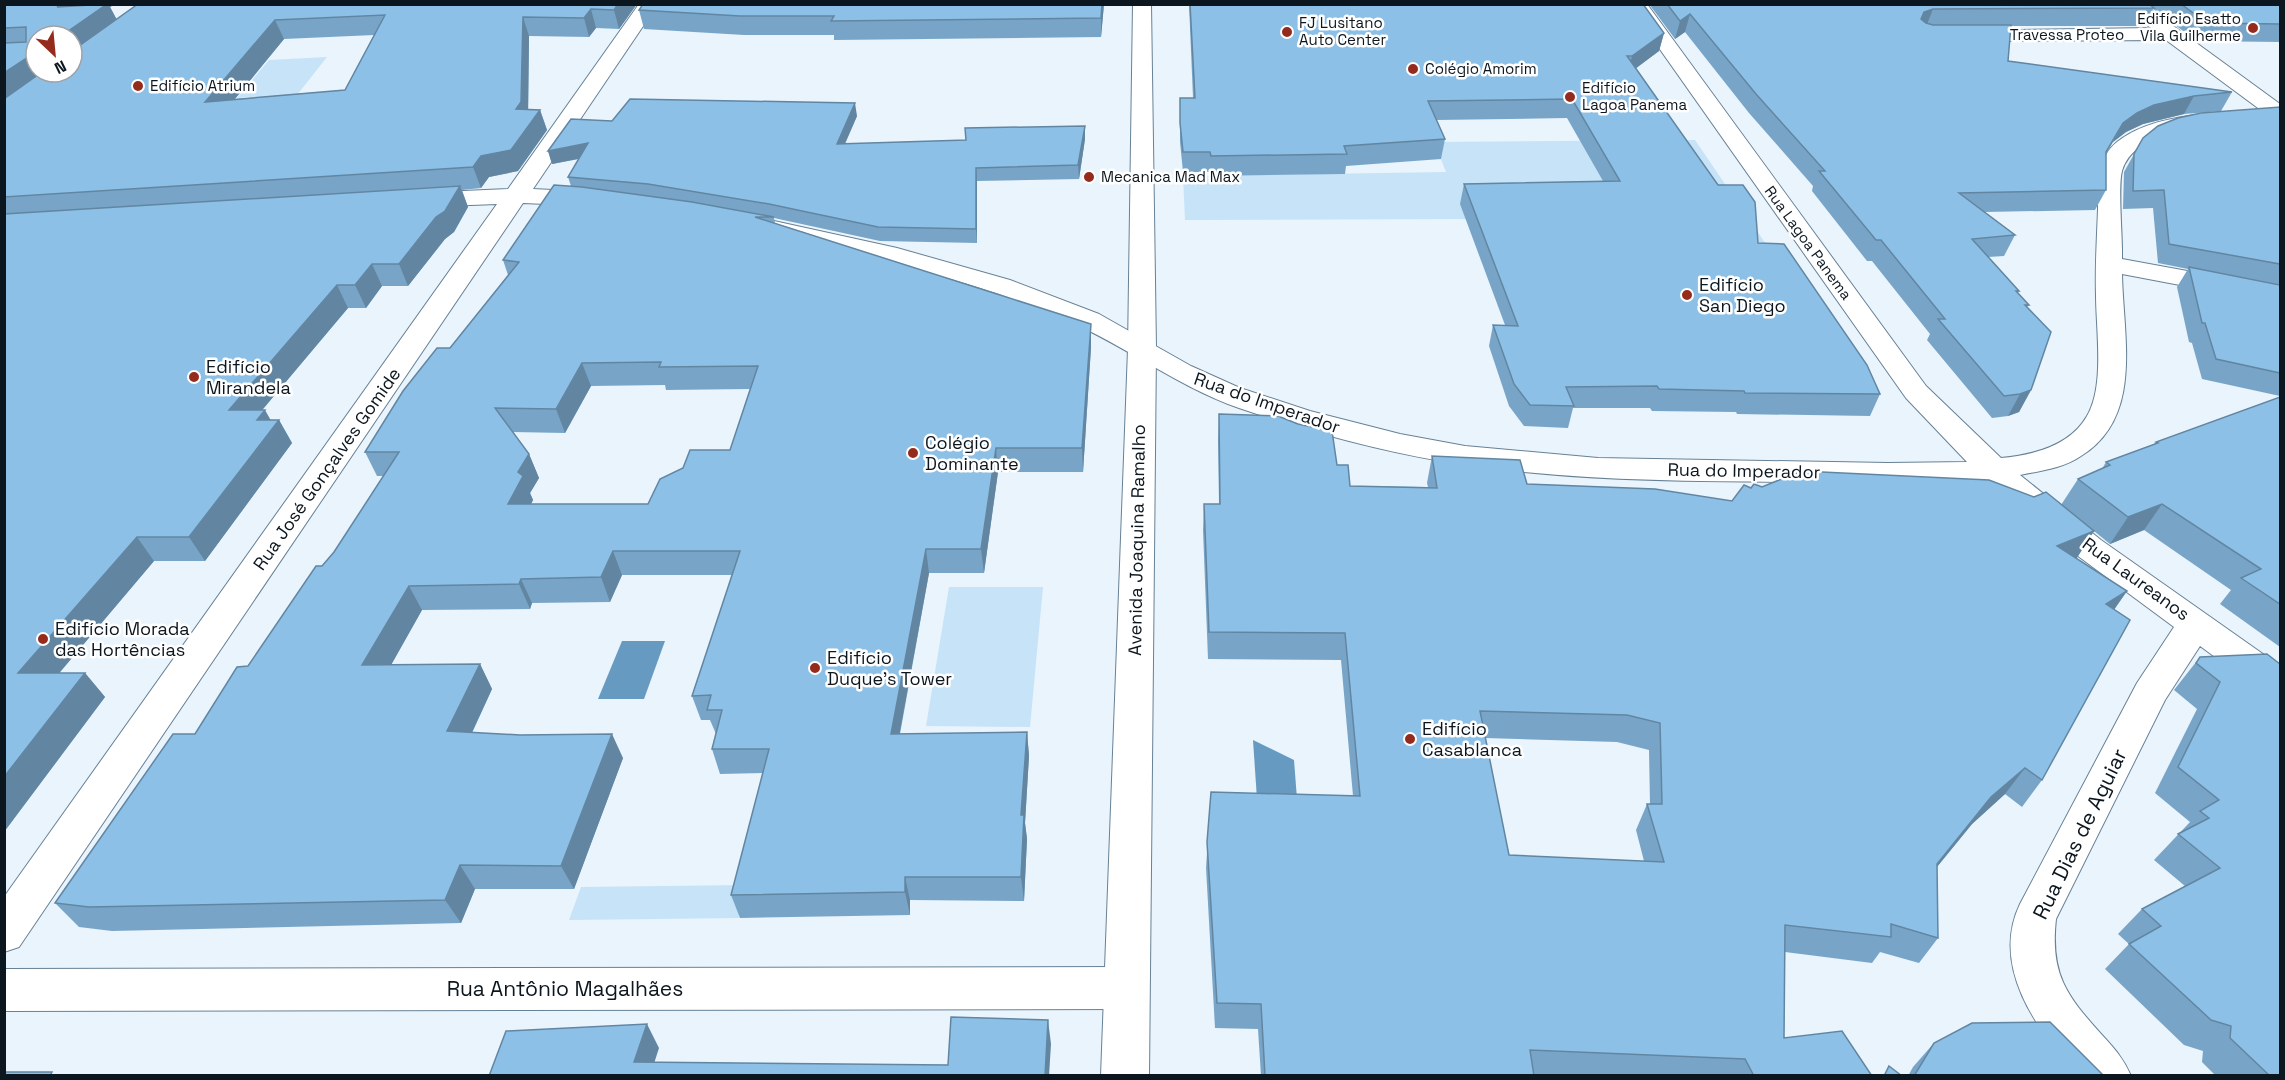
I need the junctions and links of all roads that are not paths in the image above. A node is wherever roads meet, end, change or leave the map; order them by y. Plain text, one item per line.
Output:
1 (649, 4) edge
2 (1142, 4) edge
3 (1637, 4) edge
4 (2130, 4) edge
5 (2172, 34) junction
6 (1949, 35) edge
7 (2280, 115) edge
8 (518, 196) junction
9 (399, 201) edge
10 (620, 203) edge
11 (749, 224) edge
12 (2109, 264) junction
13 (2280, 296) edge
14 (1142, 350) junction
15 (1994, 469) junction
16 (2196, 623) junction
17 (2280, 684) edge
18 (4, 933) edge
19 (1125, 988) junction
20 (4, 990) edge
21 (1125, 1076) edge
22 (2108, 1076) edge

1 - 8 street, Rua José Gonçalves Gomide
2 - 14 street, Avenida Joaquina Ramalho
3 - 15 street, Rua Lagoa Panema
4 - 5 street
5 - 6 street, Travessa Proteo
5 - 7 street
7 - 12 street, Rua do Imperador
8 - 9 street
8 - 10 street
8 - 18 street, Rua José Gonçalves Gomide
11 - 14 street, Rua do Imperador
12 - 13 street
12 - 15 street, Rua do Imperador
14 - 15 street, Rua do Imperador
14 - 19 street, Avenida Joaquina Ramalho
15 - 16 street, Rua Laureanos
16 - 17 street, Rua Laureanos
16 - 22 street, Rua Dias de Aguiar
19 - 20 street, Rua Antônio Magalhães
19 - 21 street, Avenida Joaquina Ramalho

